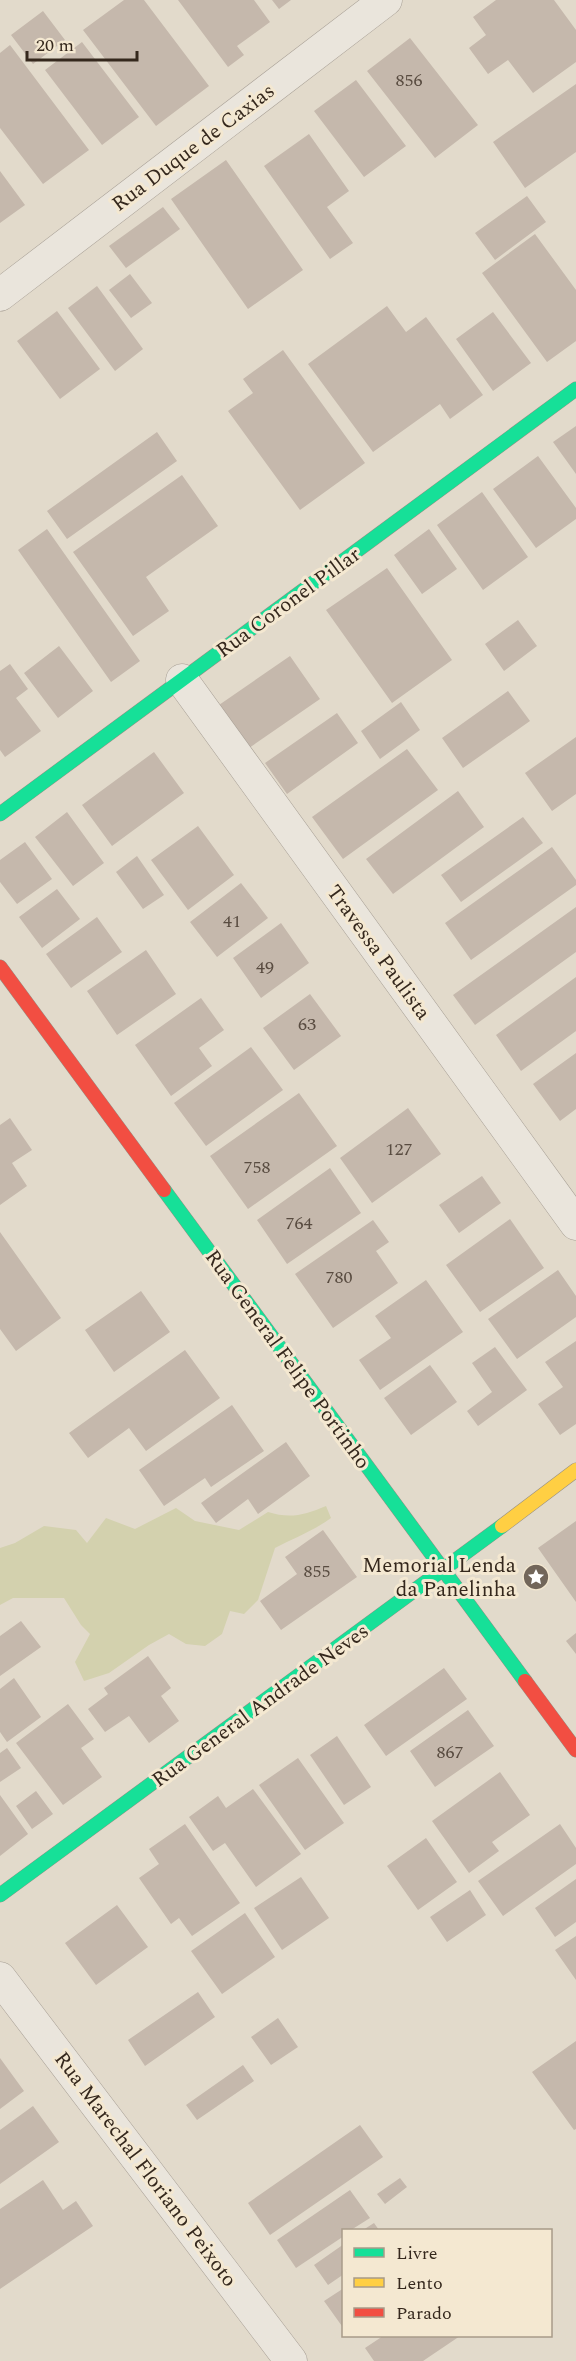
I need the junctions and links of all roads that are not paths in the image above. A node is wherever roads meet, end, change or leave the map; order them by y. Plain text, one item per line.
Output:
1 (386, 0) edge
2 (0, 295) edge
3 (576, 389) edge
4 (182, 680) junction
5 (0, 814) edge
6 (0, 967) edge
7 (576, 1224) edge
8 (576, 1470) edge
9 (443, 1570) junction
10 (576, 1750) edge
11 (0, 1895) edge
12 (0, 1978) edge
13 (291, 2361) edge

1 - 2 street, Rua Duque de Caxias
3 - 4 street, Rua Coronel Pillar
4 - 5 street, Rua Coronel Pillar
4 - 7 street, Travessa Paulista
6 - 9 street, Rua General Felipe Portinho
8 - 9 street, Rua General Andrade Neves
9 - 10 street, Rua General Felipe Portinho
9 - 11 street, Rua General Andrade Neves
12 - 13 street, Rua Marechal Floriano Peixoto

